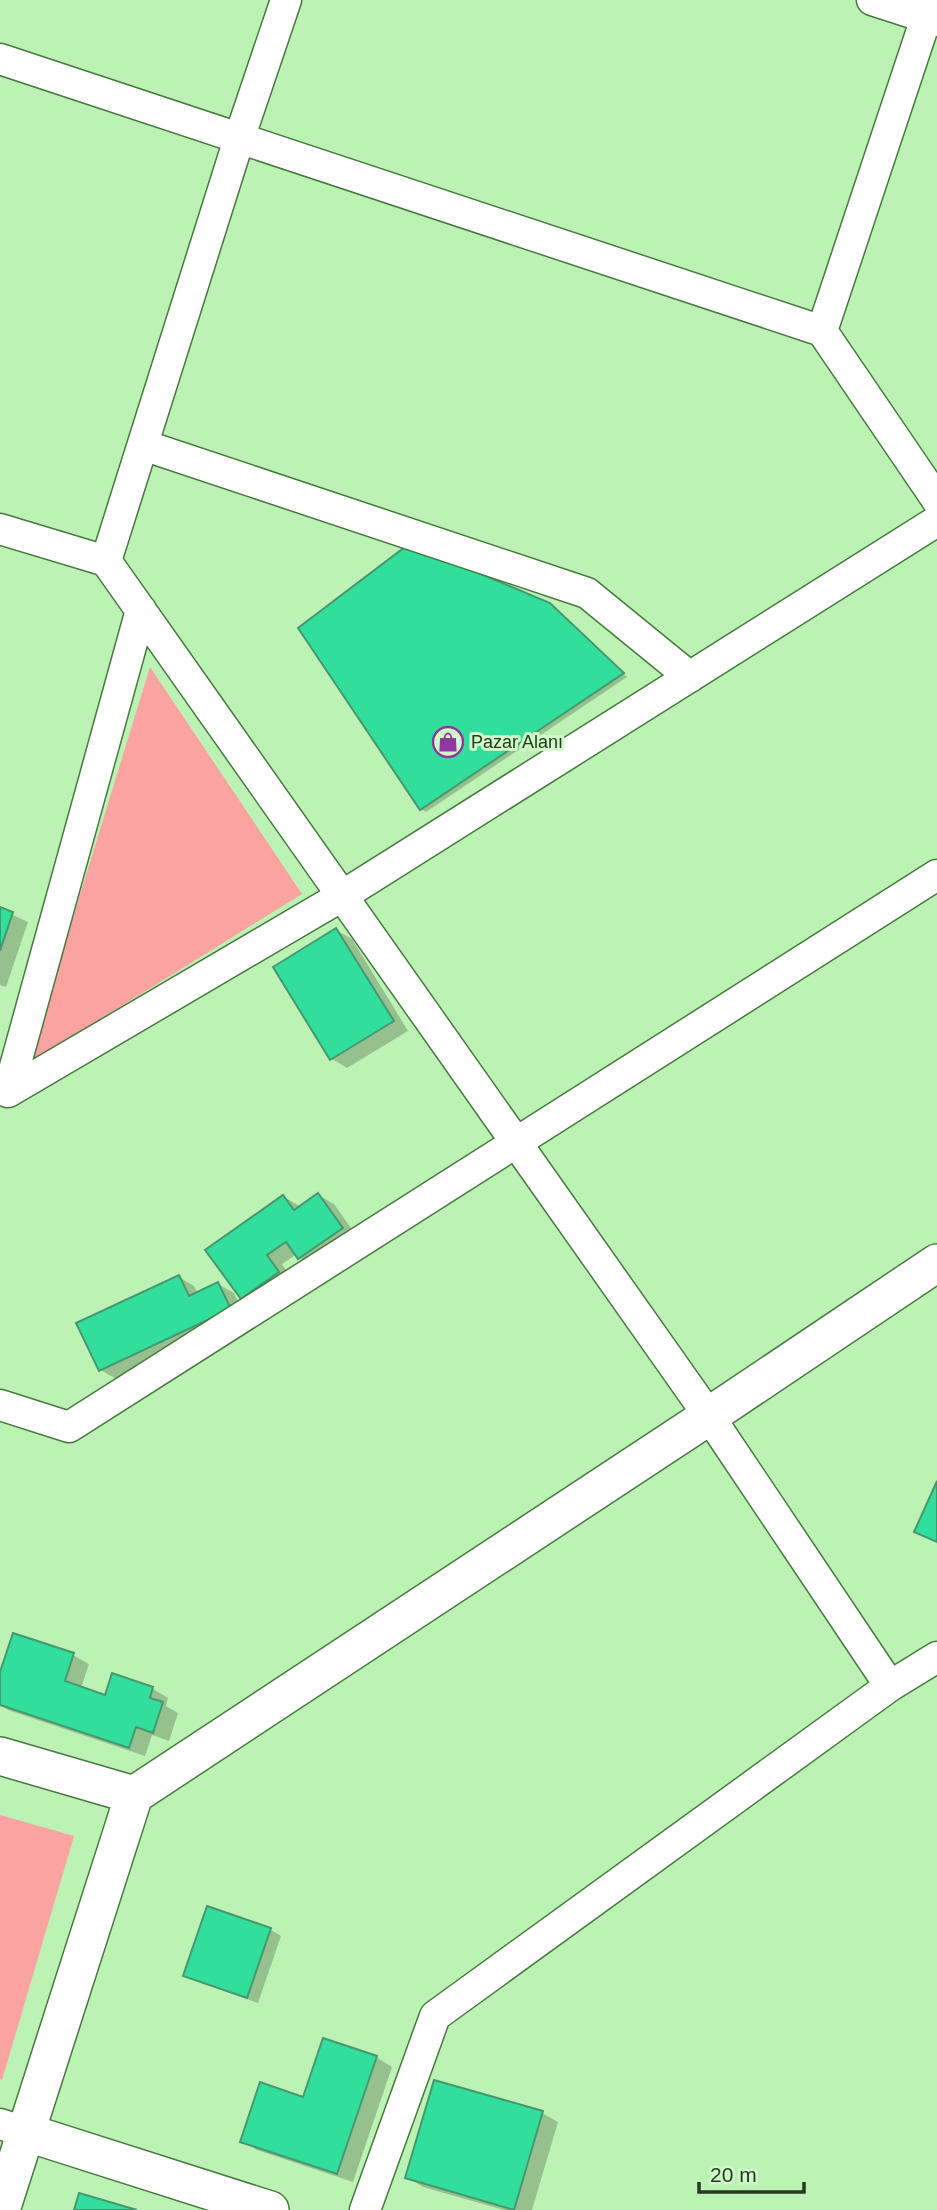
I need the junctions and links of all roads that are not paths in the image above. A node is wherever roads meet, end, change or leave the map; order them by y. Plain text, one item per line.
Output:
1 (286, 0) edge
2 (872, 0) edge
3 (932, 13) edge
4 (0, 60) edge
5 (239, 139) junction
6 (822, 331) junction
7 (143, 445) junction
8 (937, 500) edge
9 (937, 521) edge
10 (0, 529) edge
11 (106, 561) junction
12 (141, 610) junction
13 (690, 677) junction
14 (937, 875) edge
15 (342, 896) junction
16 (4, 1091) edge
17 (515, 1142) junction
18 (937, 1263) edge
19 (0, 1405) edge
20 (709, 1416) junction
21 (937, 1657) edge
22 (890, 1686) junction
23 (0, 1756) edge
24 (134, 1796) junction
25 (12, 2128) edge
26 (1, 2210) edge
27 (270, 2210) edge
28 (365, 2210) edge

1 - 5 street
2 - 3 street
3 - 6 street
4 - 5 street
5 - 6 street
5 - 7 street
6 - 8 street
7 - 11 street
7 - 13 street
9 - 13 street
10 - 11 street
11 - 12 street
12 - 15 street
12 - 16 street
13 - 15 street
14 - 17 street
15 - 16 street
15 - 17 street
17 - 19 street
17 - 20 street
18 - 20 street
20 - 22 street
20 - 24 street
21 - 22 street
22 - 28 street
23 - 24 street
24 - 25 street
25 - 26 street
25 - 27 street

